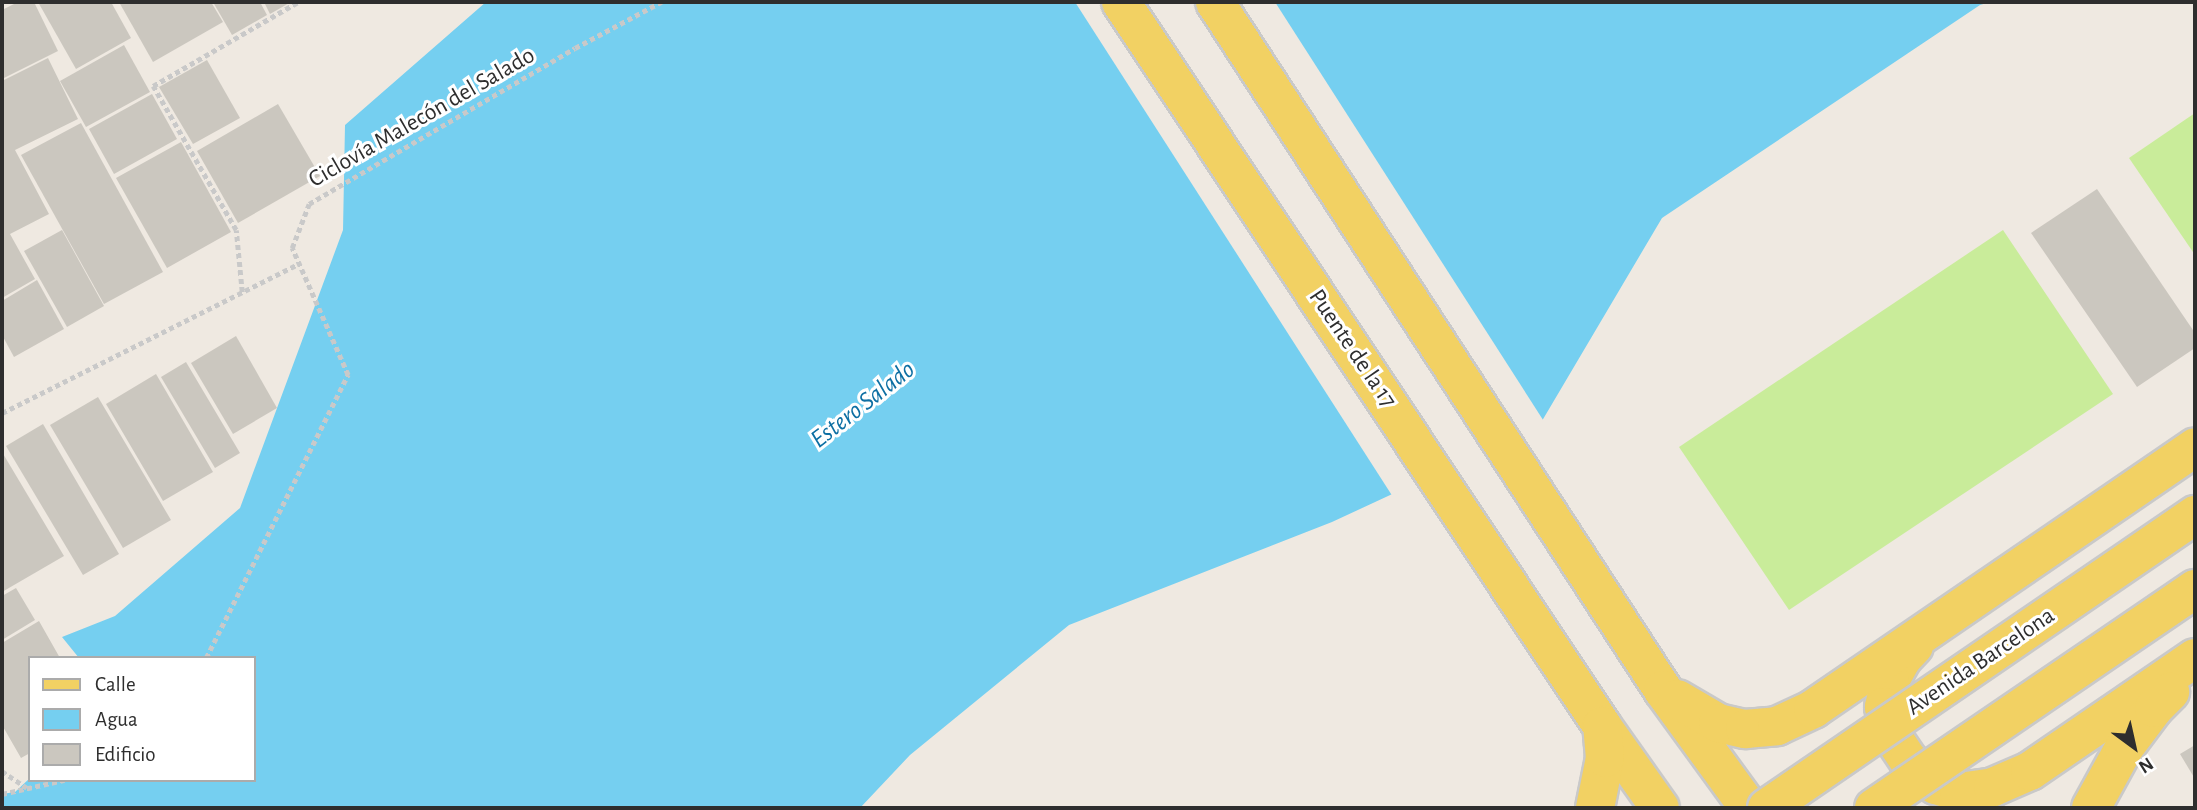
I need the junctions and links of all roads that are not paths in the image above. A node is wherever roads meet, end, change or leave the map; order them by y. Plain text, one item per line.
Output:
1 (1121, 2) edge
2 (1215, 2) edge
3 (2195, 447) edge
4 (2195, 515) edge
5 (2195, 589) edge
6 (1930, 629) junction
7 (2195, 658) edge
8 (2195, 669) edge
9 (1654, 675) junction
10 (1593, 711) junction
11 (1595, 808) edge
12 (1660, 808) edge
13 (1749, 808) edge
14 (1768, 808) edge
15 (1874, 808) edge
16 (2091, 808) edge

1 - 10 main road, Puente de la 17
2 - 9 main road
3 - 6 main road
4 - 14 main road, Avenida Barcelona, bridge
5 - 15 main road, bridge
6 - 7 main road
6 - 9 main road
8 - 16 main road
9 - 13 main road
10 - 11 main road
10 - 12 main road, Puente de la 17

